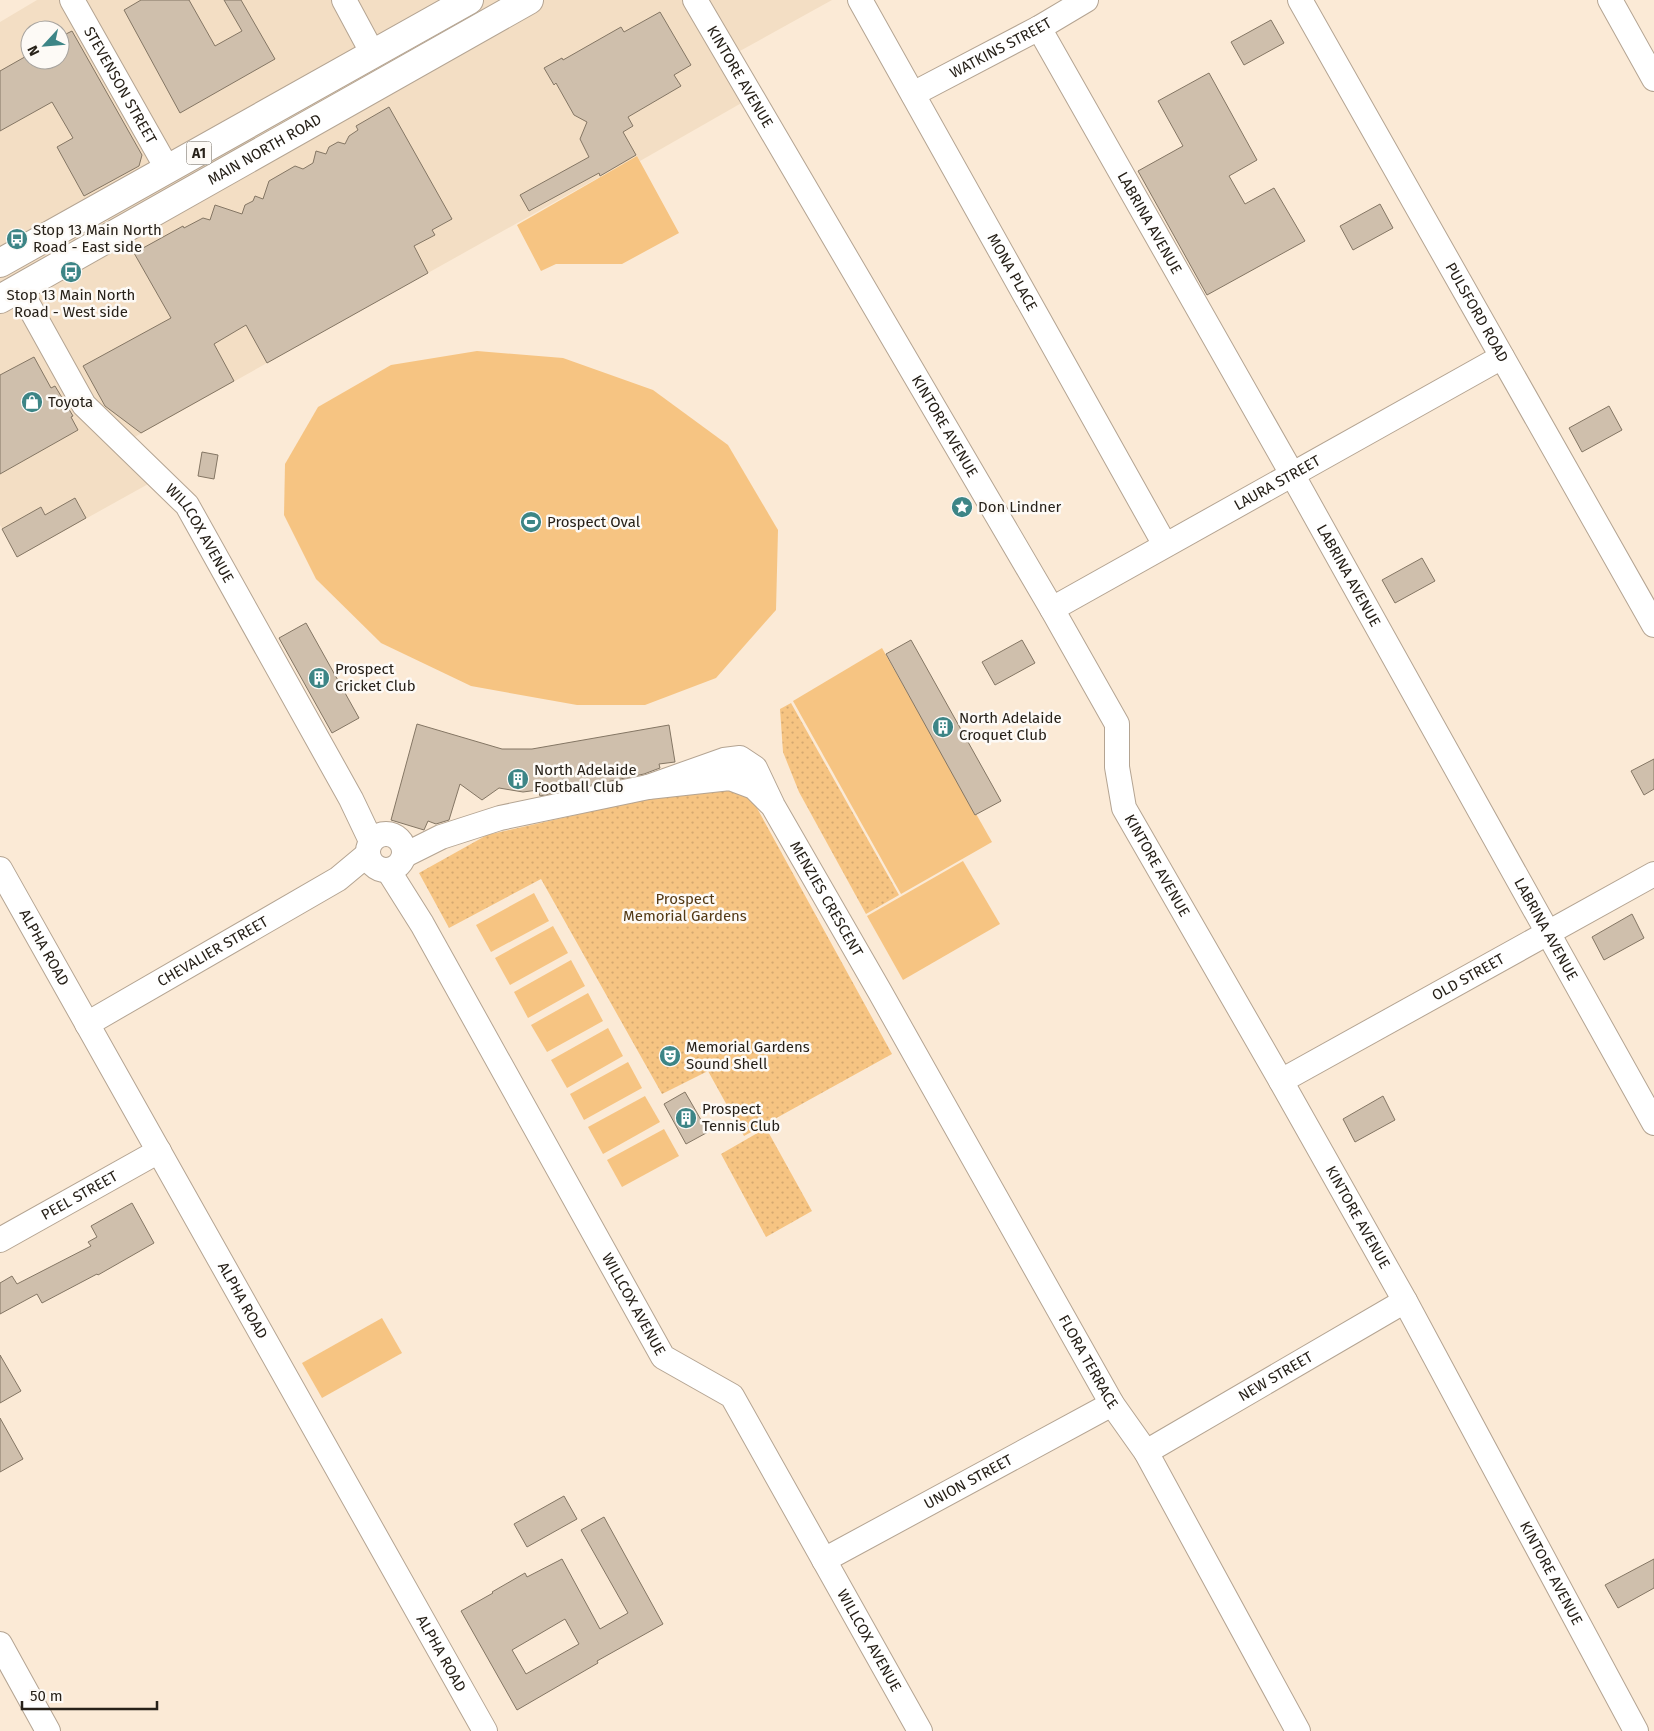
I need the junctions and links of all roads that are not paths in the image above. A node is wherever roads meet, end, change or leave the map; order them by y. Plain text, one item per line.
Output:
1 (72, 0) edge
2 (344, 0) edge
3 (469, 0) edge
4 (529, 0) edge
5 (696, 0) edge
6 (860, 0) edge
7 (1086, 0) edge
8 (1300, 0) edge
9 (1610, 0) edge
10 (1039, 28) junction
11 (373, 54) junction
12 (1654, 79) edge
13 (388, 80) junction
14 (913, 94) junction
15 (168, 170) junction
16 (0, 263) edge
17 (10, 293) edge
18 (1502, 357) junction
19 (1292, 474) junction
20 (1165, 545) junction
21 (1052, 609) junction
22 (1654, 625) edge
23 (387, 852) junction
24 (0, 869) edge
25 (1654, 874) edge
26 (1547, 933) junction
27 (880, 992) joint
28 (87, 1024) junction
29 (1281, 1081) junction
30 (1654, 1123) edge
31 (159, 1151) junction
32 (0, 1240) edge
33 (1405, 1301) junction
34 (1112, 1404) junction
35 (1146, 1452) junction
36 (824, 1560) junction
37 (0, 1644) edge
38 (48, 1731) edge
39 (485, 1731) edge
40 (920, 1731) edge
41 (1298, 1731) edge
42 (1636, 1731) edge

1 - 15 street, STEVENSON STREET
2 - 11 street
3 - 11 highway, MAIN NORTH ROAD / A1
4 - 13 highway, MAIN NORTH ROAD / A1
5 - 21 street, KINTORE AVENUE
6 - 14 street, MONA PLACE
7 - 10 street, WATKINS STREET
8 - 18 street, PULSFORD ROAD
9 - 12 street
10 - 14 street, WATKINS STREET
10 - 19 street, LABRINA AVENUE
11 - 13 highway
11 - 15 highway, MAIN NORTH ROAD / A1
13 - 17 highway, MAIN NORTH ROAD / A1
14 - 20 street, MONA PLACE
15 - 16 highway, MAIN NORTH ROAD / A1
17 - 23 street, WILLCOX AVENUE
18 - 19 street, LAURA STREET
18 - 22 street, PULSFORD ROAD
19 - 20 street, LAURA STREET
19 - 26 street, LABRINA AVENUE
20 - 21 street, LAURA STREET
21 - 29 street, KINTORE AVENUE
23 - 27 street, MENZIES CRESCENT
23 - 28 street, CHEVALIER STREET
23 - 36 street, WILLCOX AVENUE
24 - 28 street, ALPHA ROAD
25 - 26 street, OLD STREET
26 - 29 street, OLD STREET
26 - 30 street, LABRINA AVENUE
27 - 34 street, FLORA TERRACE
28 - 31 street, ALPHA ROAD
29 - 33 street, KINTORE AVENUE
31 - 32 street, PEEL STREET
31 - 39 street, ALPHA ROAD
33 - 35 street, NEW STREET
33 - 42 street, KINTORE AVENUE
34 - 35 street, FLORA TERRACE
34 - 36 street, UNION STREET
35 - 41 street, FLORA TERRACE
36 - 40 street, WILLCOX AVENUE
37 - 38 street

